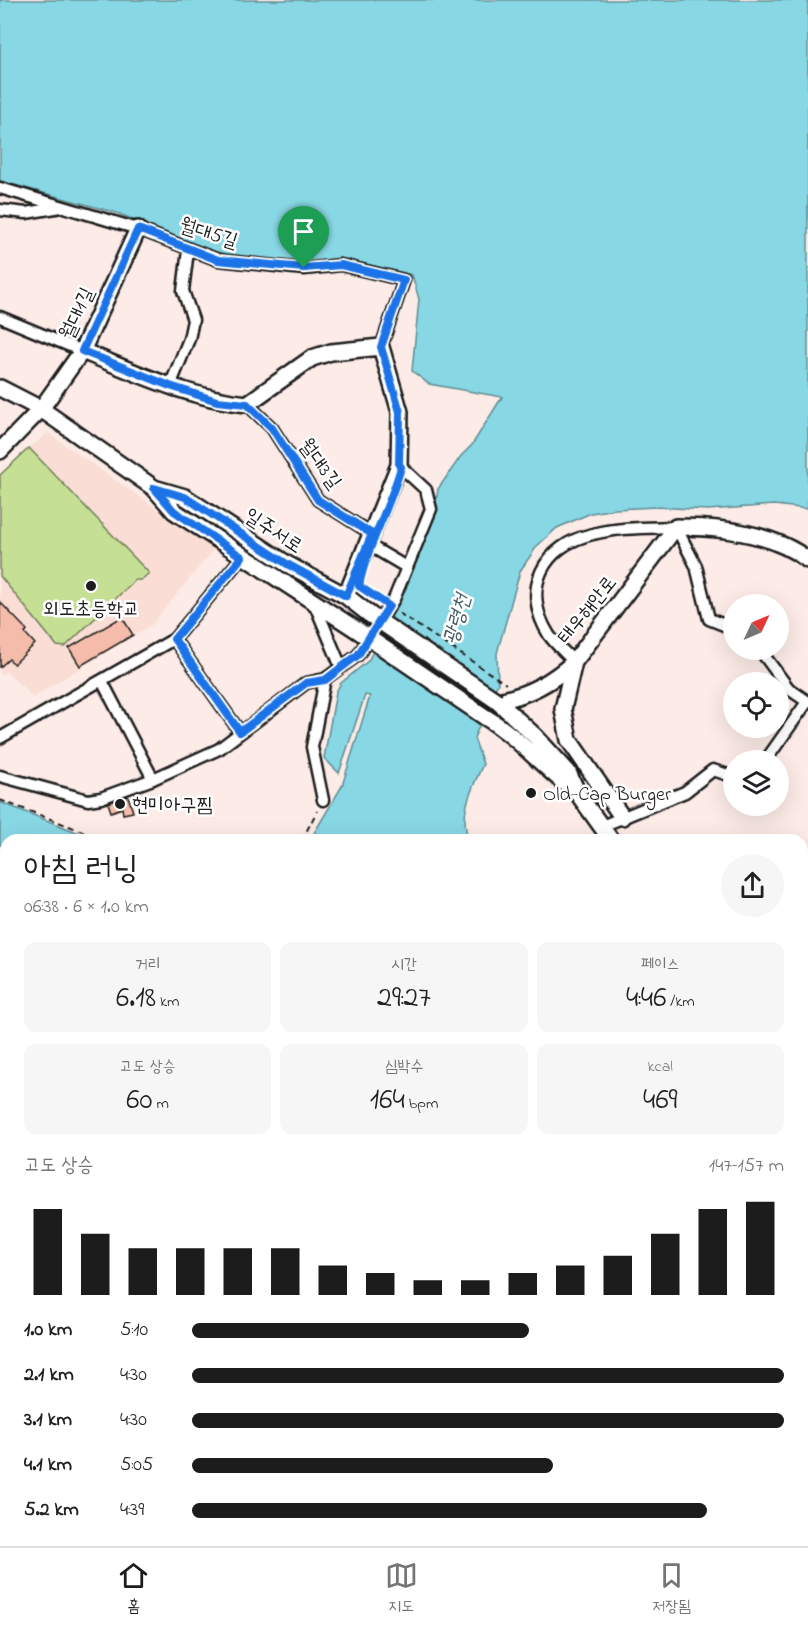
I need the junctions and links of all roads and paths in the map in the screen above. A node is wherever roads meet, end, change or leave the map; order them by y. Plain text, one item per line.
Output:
1 (0, 188) edge
2 (65, 207) junction
3 (0, 210) edge
4 (138, 229) junction
5 (188, 250) junction
6 (0, 317) edge
7 (381, 347) junction
8 (82, 351) junction
9 (170, 386) junction
10 (0, 388) edge
11 (247, 404) junction
12 (41, 409) junction
13 (0, 452) edge
14 (399, 465) junction
15 (154, 488) junction
16 (676, 527) junction
17 (370, 539) junction
18 (242, 557) junction
19 (808, 560) edge
20 (406, 567) junction
21 (359, 586) dead end
22 (346, 596) junction
23 (315, 605) junction
24 (390, 607) junction
25 (723, 624) edge
26 (174, 639) junction
27 (767, 660) edge
28 (574, 662) junction
29 (341, 667) junction
30 (325, 680) junction
31 (102, 681) junction
32 (504, 684) dead end
33 (497, 701) junction
34 (808, 702) edge
35 (240, 732) junction
36 (0, 738) edge
37 (773, 750) edge
38 (723, 773) edge
39 (0, 776) edge
40 (153, 779) junction
41 (578, 794) junction
42 (0, 800) edge
43 (323, 800) joint
44 (622, 817) junction
45 (602, 825) junction
46 (90, 834) edge
47 (305, 834) edge
48 (607, 834) edge

1 - 2 street, 월대5길
2 - 3 street
2 - 4 street, 월대5길
4 - 5 street, 월대5길
4 - 8 main road, 월대1길
5 - 7 street, 월대5길
5 - 9 street
6 - 8 street
7 - 11 main road
7 - 14 main road
8 - 9 main road
8 - 12 main road, 월대1길
9 - 11 main road
10 - 12 main road, 일주서로
11 - 17 street, 월대3길
12 - 13 main road, 월대1길
12 - 15 main road, 일주서로
14 - 17 main road
14 - 20 street
15 - 18 main road, 일주서로
15 - 22 main road, 일주서로
16 - 19 main road, 태우해안로
16 - 25 street
16 - 28 main road, 태우해안로
16 - 28 street, 태우해안로
17 - 20 street, 월대3길
17 - 22 main road
18 - 23 main road, 일주서로
18 - 26 street
20 - 24 street
21 - 24 path
22 - 33 main road, 일주서로, bridge
23 - 29 street
23 - 41 main road, 일주서로, bridge
24 - 29 street
24 - 32 path
26 - 31 street
26 - 35 street
27 - 34 street
28 - 33 main road
28 - 44 main road
29 - 30 street
30 - 35 street
30 - 43 street
31 - 36 street
31 - 40 street
33 - 41 main road
34 - 37 street
35 - 40 street
38 - 44 street
39 - 40 street
41 - 45 main road
42 - 46 path
43 - 47 path
44 - 45 street
45 - 48 main road

